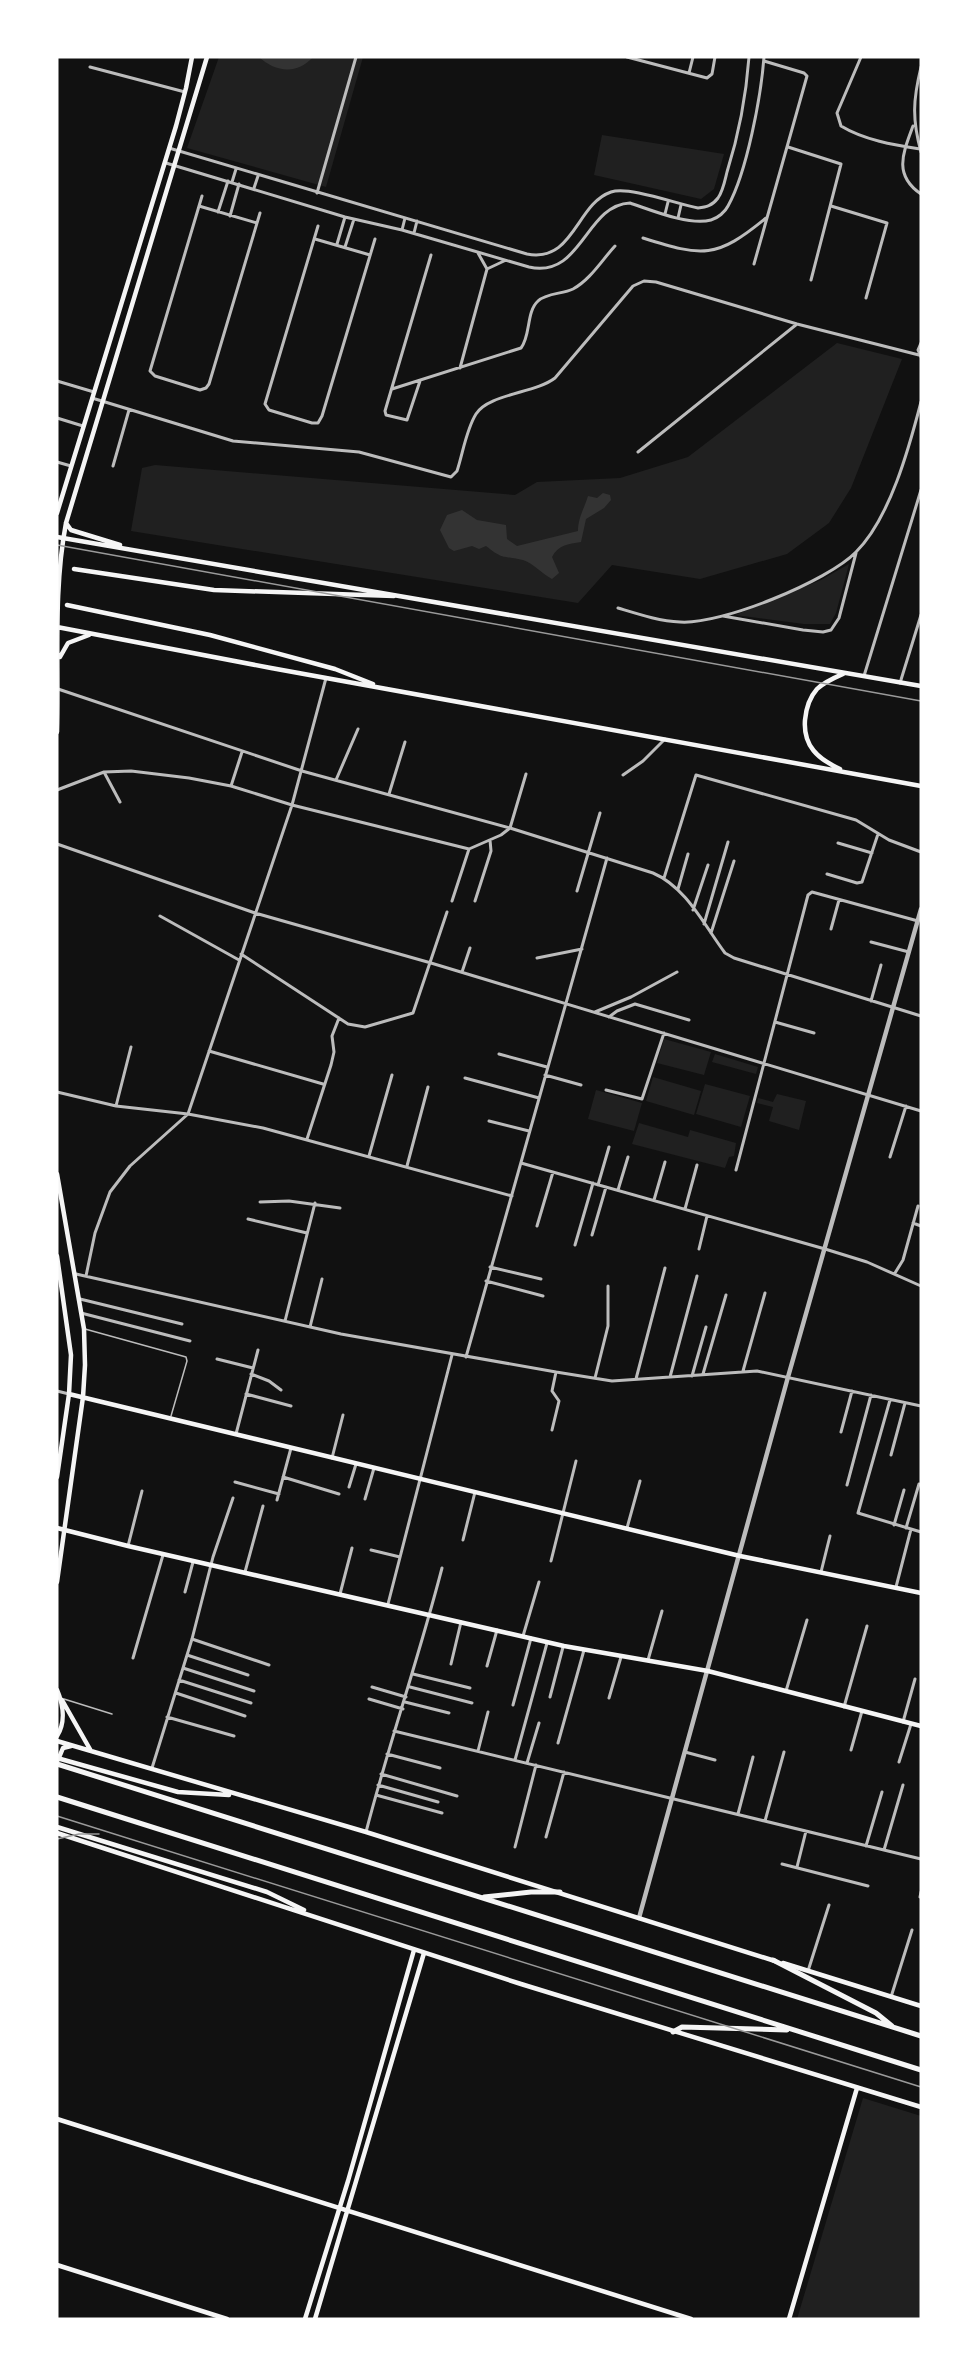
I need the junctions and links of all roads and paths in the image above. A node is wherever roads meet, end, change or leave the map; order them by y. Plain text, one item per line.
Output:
1 (192, 57) edge
2 (207, 57) edge
3 (356, 57) edge
4 (627, 57) edge
5 (693, 57) edge
6 (714, 57) edge
7 (749, 57) edge
8 (861, 57) edge
9 (634, 58) edge
10 (764, 59) edge
11 (90, 67) dead end
12 (921, 67) edge
13 (689, 73) junction
14 (185, 92) junction
15 (914, 125) junction
16 (788, 147) junction
17 (905, 147) junction
18 (168, 148) junction
19 (178, 151) junction
20 (921, 151) edge
21 (163, 162) junction
22 (174, 165) junction
23 (236, 169) junction
24 (259, 175) junction
25 (230, 181) junction
26 (239, 184) junction
27 (254, 188) junction
28 (316, 193) junction
29 (921, 194) edge
30 (202, 196) dead end
31 (668, 201) junction
32 (681, 205) junction
33 (199, 206) junction
34 (831, 206) junction
35 (218, 212) junction
36 (260, 213) dead end
37 (665, 214) junction
38 (230, 216) junction
39 (345, 217) junction
40 (768, 217) junction
41 (405, 218) junction
42 (678, 218) junction
43 (354, 219) junction
44 (417, 221) junction
45 (256, 224) junction
46 (318, 226) dead end
47 (402, 230) junction
48 (414, 233) junction
49 (643, 238) dead end
50 (315, 239) junction
51 (375, 239) dead end
52 (337, 245) junction
53 (615, 246) dead end
54 (345, 247) junction
55 (478, 252) junction
56 (370, 255) junction
57 (431, 255) dead end
58 (505, 261) junction
59 (754, 264) dead end
60 (487, 269) junction
61 (811, 280) dead end
62 (866, 298) dead end
63 (797, 324) junction
64 (921, 343) edge
65 (920, 356) edge
66 (460, 368) junction
67 (57, 381) edge
68 (420, 381) junction
69 (392, 389) junction
70 (94, 392) junction
71 (92, 398) junction
72 (102, 401) junction
73 (921, 402) edge
74 (129, 410) junction
75 (57, 418) edge
76 (83, 426) junction
77 (639, 452) dead end
78 (57, 462) edge
79 (71, 466) junction
80 (113, 466) dead end
81 (921, 490) edge
82 (58, 506) edge
83 (914, 511) junction
84 (57, 513) edge
85 (921, 513) edge
86 (66, 523) junction
87 (57, 537) edge
88 (63, 538) junction
89 (128, 548) junction
90 (857, 552) junction
91 (74, 569) dead end
92 (402, 595) junction
93 (67, 605) dead end
94 (618, 608) dead end
95 (921, 615) edge
96 (722, 616) junction
97 (58, 627) edge
98 (91, 634) junction
99 (58, 663) edge
100 (845, 673) junction
101 (864, 676) junction
102 (327, 678) junction
103 (900, 683) junction
104 (921, 686) edge
105 (381, 687) junction
106 (58, 689) edge
107 (358, 729) dead end
108 (57, 732) edge
109 (666, 738) junction
110 (405, 742) dead end
111 (242, 753) junction
112 (302, 771) junction
113 (104, 772) junction
114 (846, 772) junction
115 (526, 774) dead end
116 (623, 775) dead end
117 (336, 780) junction
118 (231, 786) junction
119 (921, 786) edge
120 (57, 790) edge
121 (389, 794) junction
122 (120, 802) dead end
123 (292, 805) junction
124 (600, 813) dead end
125 (510, 828) junction
126 (878, 834) junction
127 (490, 840) junction
128 (728, 842) dead end
129 (838, 843) dead end
130 (57, 844) edge
131 (469, 849) junction
132 (921, 852) edge
133 (588, 853) junction
134 (872, 853) junction
135 (688, 854) dead end
136 (607, 858) junction
137 (734, 861) dead end
138 (708, 865) dead end
139 (827, 874) dead end
140 (664, 878) junction
141 (678, 889) junction
142 (577, 891) dead end
143 (838, 900) junction
144 (452, 901) dead end
145 (475, 901) dead end
146 (921, 909) edge
147 (693, 910) junction
148 (447, 912) dead end
149 (255, 913) junction
150 (160, 916) dead end
151 (918, 921) junction
152 (704, 924) junction
153 (831, 929) dead end
154 (711, 933) junction
155 (871, 942) dead end
156 (470, 948) dead end
157 (582, 949) junction
158 (909, 952) junction
159 (241, 954) junction
160 (537, 958) dead end
161 (239, 960) junction
162 (431, 963) junction
163 (881, 964) dead end
164 (462, 972) junction
165 (677, 972) dead end
166 (788, 975) junction
167 (871, 1001) junction
168 (566, 1004) junction
169 (894, 1008) junction
170 (594, 1012) junction
171 (921, 1016) edge
172 (609, 1017) junction
173 (339, 1018) junction
174 (689, 1020) dead end
175 (775, 1022) junction
176 (664, 1033) junction
177 (814, 1033) dead end
178 (131, 1047) dead end
179 (209, 1051) junction
180 (499, 1054) dead end
181 (764, 1063) junction
182 (547, 1067) junction
183 (392, 1075) dead end
184 (545, 1075) junction
185 (465, 1078) dead end
186 (323, 1084) junction
187 (581, 1085) dead end
188 (428, 1087) dead end
189 (606, 1090) dead end
190 (57, 1092) edge
191 (868, 1095) junction
192 (539, 1098) junction
193 (116, 1106) junction
194 (906, 1106) junction
195 (921, 1111) edge
196 (188, 1114) junction
197 (489, 1120) dead end
198 (530, 1131) junction
199 (307, 1138) junction
200 (609, 1147) dead end
201 (369, 1156) junction
202 (628, 1157) dead end
203 (890, 1157) dead end
204 (665, 1162) dead end
205 (521, 1163) junction
206 (697, 1165) dead end
207 (407, 1166) junction
208 (736, 1170) dead end
209 (553, 1172) junction
210 (57, 1174) edge
211 (592, 1183) junction
212 (598, 1185) junction
213 (606, 1187) junction
214 (618, 1190) junction
215 (512, 1196) junction
216 (654, 1200) junction
217 (260, 1202) dead end
218 (315, 1203) junction
219 (918, 1206) dead end
220 (340, 1208) dead end
221 (685, 1209) junction
222 (707, 1216) junction
223 (248, 1219) dead end
224 (913, 1224) junction
225 (537, 1226) dead end
226 (921, 1226) edge
227 (307, 1233) junction
228 (592, 1235) dead end
229 (575, 1245) dead end
230 (699, 1249) dead end
231 (825, 1249) junction
232 (57, 1256) edge
233 (490, 1267) junction
234 (665, 1268) dead end
235 (895, 1273) junction
236 (75, 1274) junction
237 (59, 1275) edge
238 (86, 1276) junction
239 (698, 1276) dead end
240 (322, 1279) dead end
241 (540, 1279) dead end
242 (486, 1281) junction
243 (608, 1286) dead end
244 (921, 1286) edge
245 (765, 1293) dead end
246 (726, 1295) dead end
247 (543, 1296) dead end
248 (80, 1299) junction
249 (81, 1313) junction
250 (285, 1322) junction
251 (182, 1324) dead end
252 (310, 1327) junction
253 (706, 1327) dead end
254 (84, 1329) junction
255 (190, 1341) dead end
256 (258, 1350) dead end
257 (453, 1355) junction
258 (466, 1357) junction
259 (217, 1359) dead end
260 (253, 1368) junction
261 (743, 1371) junction
262 (556, 1372) junction
263 (251, 1374) junction
264 (703, 1374) junction
265 (692, 1376) junction
266 (670, 1377) junction
267 (788, 1377) junction
268 (595, 1378) junction
269 (636, 1379) junction
270 (281, 1390) dead end
271 (57, 1391) edge
272 (852, 1391) junction
273 (69, 1394) junction
274 (246, 1394) junction
275 (871, 1395) junction
276 (83, 1397) junction
277 (890, 1400) junction
278 (905, 1403) junction
279 (291, 1406) dead end
280 (921, 1406) edge
281 (343, 1415) dead end
282 (170, 1419) junction
283 (552, 1430) dead end
284 (841, 1432) dead end
285 (236, 1434) junction
286 (291, 1448) junction
287 (891, 1455) dead end
288 (332, 1458) junction
289 (576, 1461) dead end
290 (356, 1464) junction
291 (374, 1468) junction
292 (57, 1477) edge
293 (283, 1478) junction
294 (420, 1480) junction
295 (640, 1481) dead end
296 (235, 1482) dead end
297 (919, 1484) dead end
298 (847, 1485) dead end
299 (350, 1487) dead end
300 (904, 1490) dead end
301 (142, 1491) dead end
302 (475, 1492) junction
303 (279, 1494) junction
304 (339, 1494) dead end
305 (233, 1498) dead end
306 (365, 1499) dead end
307 (278, 1500) dead end
308 (263, 1506) dead end
309 (563, 1513) junction
310 (894, 1525) junction
311 (57, 1528) edge
312 (627, 1528) junction
313 (906, 1528) junction
314 (65, 1529) junction
315 (911, 1529) junction
316 (921, 1532) edge
317 (830, 1536) dead end
318 (463, 1540) dead end
319 (128, 1546) junction
320 (352, 1548) dead end
321 (371, 1550) dead end
322 (164, 1553) junction
323 (740, 1556) junction
324 (400, 1557) junction
325 (193, 1560) junction
326 (551, 1561) dead end
327 (212, 1564) junction
328 (442, 1568) dead end
329 (244, 1572) junction
330 (821, 1572) junction
331 (57, 1581) edge
332 (539, 1582) dead end
333 (896, 1587) junction
334 (185, 1592) dead end
335 (921, 1593) edge
336 (340, 1594) junction
337 (388, 1604) junction
338 (662, 1611) dead end
339 (430, 1614) junction
340 (807, 1620) dead end
341 (461, 1622) junction
342 (867, 1626) dead end
343 (496, 1630) junction
344 (523, 1636) junction
345 (531, 1638) junction
346 (192, 1640) junction
347 (548, 1642) junction
348 (564, 1646) junction
349 (584, 1649) junction
350 (187, 1655) junction
351 (622, 1655) junction
352 (133, 1658) dead end
353 (648, 1660) junction
354 (451, 1664) dead end
355 (269, 1665) dead end
356 (487, 1666) dead end
357 (183, 1668) junction
358 (708, 1671) junction
359 (413, 1674) junction
360 (248, 1675) dead end
361 (915, 1679) dead end
362 (179, 1680) junction
363 (372, 1687) dead end
364 (409, 1687) junction
365 (470, 1688) dead end
366 (57, 1690) edge
367 (254, 1691) dead end
368 (786, 1691) junction
369 (175, 1693) junction
370 (406, 1697) junction
371 (550, 1697) dead end
372 (609, 1698) dead end
373 (61, 1699) junction
374 (369, 1699) dead end
375 (405, 1702) junction
376 (251, 1703) dead end
377 (472, 1703) dead end
378 (513, 1705) dead end
379 (844, 1707) junction
380 (403, 1709) junction
381 (862, 1711) junction
382 (488, 1712) dead end
383 (449, 1713) dead end
384 (112, 1714) dead end
385 (245, 1716) dead end
386 (167, 1717) junction
387 (903, 1722) junction
388 (539, 1723) dead end
389 (911, 1724) junction
390 (921, 1726) edge
391 (394, 1731) junction
392 (57, 1736) edge
393 (234, 1736) dead end
394 (57, 1741) edge
395 (558, 1743) dead end
396 (74, 1746) junction
397 (851, 1750) dead end
398 (478, 1751) junction
399 (91, 1752) junction
400 (685, 1752) junction
401 (784, 1752) dead end
402 (386, 1754) junction
403 (753, 1757) dead end
404 (515, 1760) junction
405 (715, 1760) dead end
406 (57, 1762) edge
407 (900, 1762) dead end
408 (527, 1763) junction
409 (536, 1765) junction
410 (440, 1768) dead end
411 (152, 1770) junction
412 (564, 1772) junction
413 (380, 1774) junction
414 (378, 1785) junction
415 (903, 1785) dead end
416 (882, 1792) dead end
417 (237, 1795) junction
418 (376, 1795) junction
419 (458, 1796) dead end
420 (57, 1797) edge
421 (672, 1798) junction
422 (438, 1802) dead end
423 (442, 1813) dead end
424 (738, 1814) junction
425 (765, 1821) junction
426 (57, 1827) edge
427 (806, 1831) junction
428 (366, 1832) junction
429 (57, 1836) edge
430 (546, 1837) dead end
431 (866, 1846) junction
432 (515, 1847) dead end
433 (884, 1850) junction
434 (921, 1859) edge
435 (782, 1864) dead end
436 (797, 1867) junction
437 (868, 1886) dead end
438 (921, 1892) edge
439 (560, 1893) junction
440 (920, 1897) edge
441 (481, 1898) junction
442 (829, 1905) dead end
443 (314, 1916) junction
444 (639, 1918) junction
445 (912, 1930) dead end
446 (414, 1950) junction
447 (424, 1953) junction
448 (773, 1960) junction
449 (808, 1971) junction
450 (891, 1997) junction
451 (921, 2006) edge
452 (893, 2027) junction
453 (796, 2030) junction
454 (673, 2032) junction
455 (921, 2036) edge
456 (921, 2070) edge
457 (857, 2088) junction
458 (921, 2108) edge
459 (57, 2120) edge
460 (340, 2209) junction
461 (347, 2211) junction
462 (57, 2265) edge
463 (228, 2319) edge
464 (305, 2319) edge
465 (315, 2319) edge
466 (691, 2319) edge
467 (789, 2319) edge

1 - 14 main road
2 - 19 main road
3 - 28 street
4 - 9 street
5 - 13 street
6 - 13 street
7 - 32 street
8 - 17 street
9 - 13 street
10 - 16 street
10 - 42 street
11 - 14 street
12 - 15 street
14 - 18 main road
15 - 17 street
15 - 20 street
16 - 34 street
16 - 40 street
17 - 20 street
17 - 29 street
18 - 19 street
18 - 21 main road
19 - 22 main road
19 - 23 street
21 - 22 street
21 - 70 main road
22 - 25 street
22 - 72 main road
23 - 24 street
23 - 25 street
24 - 27 street
24 - 28 street
25 - 26 street
25 - 35 street
26 - 27 street
26 - 38 street
27 - 39 street
28 - 41 street
30 - 33 street
31 - 32 street
31 - 37 street
31 - 44 street
32 - 42 street
33 - 35 street
33 - 45 street
34 - 61 street
34 - 62 street
35 - 38 street
36 - 45 street
37 - 42 street
37 - 58 street
38 - 45 street
39 - 43 street
39 - 52 street
40 - 49 street
40 - 59 street
41 - 44 street
41 - 47 street
43 - 47 street
43 - 54 street
44 - 48 street
46 - 50 street
47 - 48 street
48 - 55 street
50 - 52 street
50 - 56 street
51 - 56 street
52 - 54 street
53 - 66 street
54 - 56 street
55 - 58 street
55 - 60 street
57 - 69 street
58 - 60 street
60 - 66 street
63 - 65 street
63 - 74 street
63 - 77 street
64 - 65 street
66 - 68 street
67 - 70 street
68 - 69 street
68 - 69 street
70 - 71 main road
71 - 72 street
71 - 76 main road
72 - 74 street
72 - 86 main road
73 - 90 street
74 - 80 street
75 - 76 street
76 - 79 main road
78 - 79 street
79 - 82 main road
81 - 83 street
82 - 84 main road
83 - 85 street
83 - 101 street
86 - 88 main road
86 - 89 main road
87 - 88 main road
88 - 89 main road
88 - 97 main road
89 - 92 main road
90 - 96 street
90 - 96 street
91 - 92 main road
92 - 100 main road
93 - 105 main road
94 - 96 street
95 - 103 street
97 - 98 main road
97 - 99 main road
98 - 99 main road
98 - 102 main road
99 - 106 main road
100 - 101 main road
100 - 114 main road
101 - 103 main road
102 - 105 main road
102 - 112 street
103 - 104 main road
105 - 109 main road
106 - 108 main road
106 - 111 street
107 - 117 street
109 - 114 main road
109 - 116 street
110 - 121 street
111 - 112 street
111 - 118 street
112 - 117 street
112 - 123 street
113 - 118 street
113 - 120 street
113 - 122 street
114 - 119 main road
115 - 125 street
117 - 121 street
118 - 123 street
121 - 125 street
123 - 131 street
123 - 149 street
124 - 133 street
125 - 127 street
125 - 133 street
126 - 132 street
126 - 134 street
126 - 140 street
127 - 131 street
127 - 145 street
128 - 152 street
129 - 134 street
130 - 149 street
131 - 144 street
133 - 136 street
133 - 142 street
134 - 139 street
135 - 141 street
136 - 140 street
136 - 157 street
137 - 154 street
138 - 147 street
140 - 141 street
141 - 147 street
143 - 151 street
143 - 153 street
143 - 166 street
146 - 151 street
147 - 152 street
148 - 162 street
149 - 159 street
149 - 162 street
150 - 161 street
151 - 158 street
152 - 154 street
154 - 166 street
155 - 158 street
156 - 164 street
157 - 160 street
157 - 168 street
158 - 169 street
159 - 161 street
159 - 173 street
161 - 179 street
162 - 164 street
162 - 173 street
163 - 167 street
164 - 168 street
165 - 170 street
166 - 167 street
166 - 175 street
167 - 169 street
168 - 170 street
168 - 182 street
169 - 171 street
169 - 191 street
170 - 172 street
172 - 174 street
172 - 176 street
173 - 186 street
175 - 177 street
175 - 181 street
176 - 181 street
176 - 189 street
178 - 193 street
179 - 186 street
179 - 196 street
180 - 182 street
181 - 191 street
181 - 208 street
182 - 184 street
183 - 201 street
184 - 187 street
184 - 192 street
185 - 192 street
186 - 199 street
188 - 207 street
190 - 193 street
191 - 194 street
191 - 231 street
192 - 198 street
193 - 196 street
194 - 195 street
194 - 203 street
196 - 199 street
196 - 238 street
197 - 198 street
198 - 205 street
199 - 201 street
200 - 212 street
201 - 207 street
202 - 214 street
204 - 216 street
205 - 209 street
205 - 215 street
206 - 221 street
207 - 215 street
209 - 211 street
209 - 225 street
210 - 236 main road
211 - 212 street
211 - 229 street
212 - 213 street
213 - 214 street
213 - 228 street
214 - 216 street
215 - 233 street
216 - 221 street
217 - 218 street
218 - 220 street
218 - 227 street
219 - 224 street
221 - 222 street
222 - 230 street
222 - 231 street
223 - 227 street
224 - 226 street
224 - 235 street
227 - 250 street
231 - 235 street
231 - 267 street
232 - 237 main road
233 - 241 street
233 - 242 street
234 - 269 street
235 - 244 street
236 - 238 street
236 - 248 main road
237 - 273 main road
238 - 250 street
239 - 266 street
240 - 252 street
242 - 247 street
242 - 258 street
243 - 268 street
245 - 261 street
246 - 264 street
248 - 249 main road
248 - 251 street
249 - 254 main road
249 - 255 street
250 - 252 street
252 - 257 street
253 - 265 street
254 - 276 main road
254 - 282 lane
256 - 260 street
257 - 258 street
257 - 294 street
258 - 262 street
259 - 260 street
260 - 263 street
261 - 264 street
261 - 267 street
262 - 268 street
262 - 283 street
263 - 270 street
263 - 274 street
264 - 265 street
265 - 266 street
266 - 269 street
267 - 272 street
267 - 323 street
268 - 269 street
271 - 273 street
272 - 275 street
272 - 284 street
273 - 276 main road
273 - 292 main road
274 - 279 street
274 - 285 street
275 - 277 street
275 - 298 street
276 - 282 main road
276 - 314 main road
277 - 278 street
277 - 310 street
278 - 280 street
278 - 287 street
281 - 288 street
282 - 285 main road
285 - 286 main road
286 - 288 main road
286 - 293 street
288 - 290 main road
289 - 309 street
290 - 291 main road
290 - 299 street
291 - 294 main road
291 - 306 street
293 - 303 street
293 - 304 street
294 - 302 main road
294 - 324 street
295 - 312 street
296 - 303 street
297 - 313 street
300 - 310 street
301 - 319 street
302 - 309 main road
302 - 318 street
303 - 307 street
305 - 327 street
308 - 329 street
309 - 312 main road
309 - 326 street
310 - 313 street
311 - 314 main road
312 - 323 main road
313 - 315 street
314 - 319 main road
314 - 331 main road
315 - 316 street
315 - 333 street
317 - 330 street
319 - 322 main road
320 - 336 street
321 - 324 street
322 - 325 main road
322 - 352 street
323 - 330 main road
323 - 358 street
324 - 337 street
325 - 327 main road
325 - 334 street
327 - 329 main road
327 - 346 street
328 - 339 street
329 - 336 main road
330 - 333 main road
332 - 344 street
333 - 335 main road
336 - 337 main road
337 - 339 main road
338 - 353 street
339 - 341 main road
339 - 359 street
340 - 368 street
341 - 343 main road
341 - 354 street
342 - 379 street
343 - 344 main road
343 - 356 street
344 - 345 main road
345 - 347 main road
345 - 378 street
346 - 350 street
346 - 355 street
347 - 348 main road
347 - 404 street
348 - 349 main road
348 - 371 street
349 - 351 main road
349 - 395 street
350 - 357 street
350 - 360 street
351 - 353 main road
351 - 372 street
353 - 358 main road
357 - 362 street
357 - 367 street
358 - 368 main road
358 - 400 street
359 - 364 street
359 - 365 street
361 - 387 street
362 - 369 street
362 - 376 street
363 - 370 street
364 - 370 street
364 - 377 street
366 - 373 main road
368 - 379 main road
369 - 385 street
369 - 386 street
370 - 375 street
373 - 384 lane
373 - 392 main road
373 - 399 main road
374 - 380 street
375 - 380 street
375 - 383 street
379 - 381 main road
380 - 391 street
381 - 387 main road
381 - 397 street
382 - 398 street
386 - 393 street
386 - 411 street
387 - 389 main road
388 - 408 street
389 - 390 main road
389 - 407 street
391 - 398 street
391 - 402 street
394 - 396 main road
396 - 399 main road
396 - 406 main road
398 - 404 street
399 - 411 main road
400 - 405 street
400 - 421 street
401 - 425 street
402 - 410 street
402 - 413 street
403 - 424 street
404 - 408 street
406 - 417 main road
406 - 441 highway
408 - 409 street
409 - 412 street
409 - 432 street
411 - 417 main road
412 - 421 street
412 - 430 street
413 - 414 street
413 - 419 street
414 - 418 street
414 - 422 street
415 - 433 street
416 - 431 street
417 - 428 main road
418 - 423 street
418 - 428 street
420 - 453 highway
421 - 424 street
421 - 444 street
424 - 425 street
425 - 427 street
426 - 443 main road
427 - 431 street
427 - 436 street
428 - 439 main road
429 - 443 main road
431 - 433 street
433 - 434 street
435 - 436 street
436 - 437 street
438 - 440 street
439 - 441 highway
439 - 444 main road
441 - 452 highway
442 - 449 street
443 - 446 main road
444 - 448 main road
445 - 450 street
446 - 447 main road
446 - 460 main road
447 - 454 main road
447 - 461 main road
448 - 449 main road
448 - 452 highway
449 - 450 main road
450 - 451 main road
452 - 455 highway
453 - 454 highway
453 - 456 highway
454 - 457 main road
457 - 458 main road
457 - 467 main road
459 - 460 main road
460 - 461 main road
460 - 464 main road
461 - 465 main road
461 - 466 main road
462 - 463 main road

